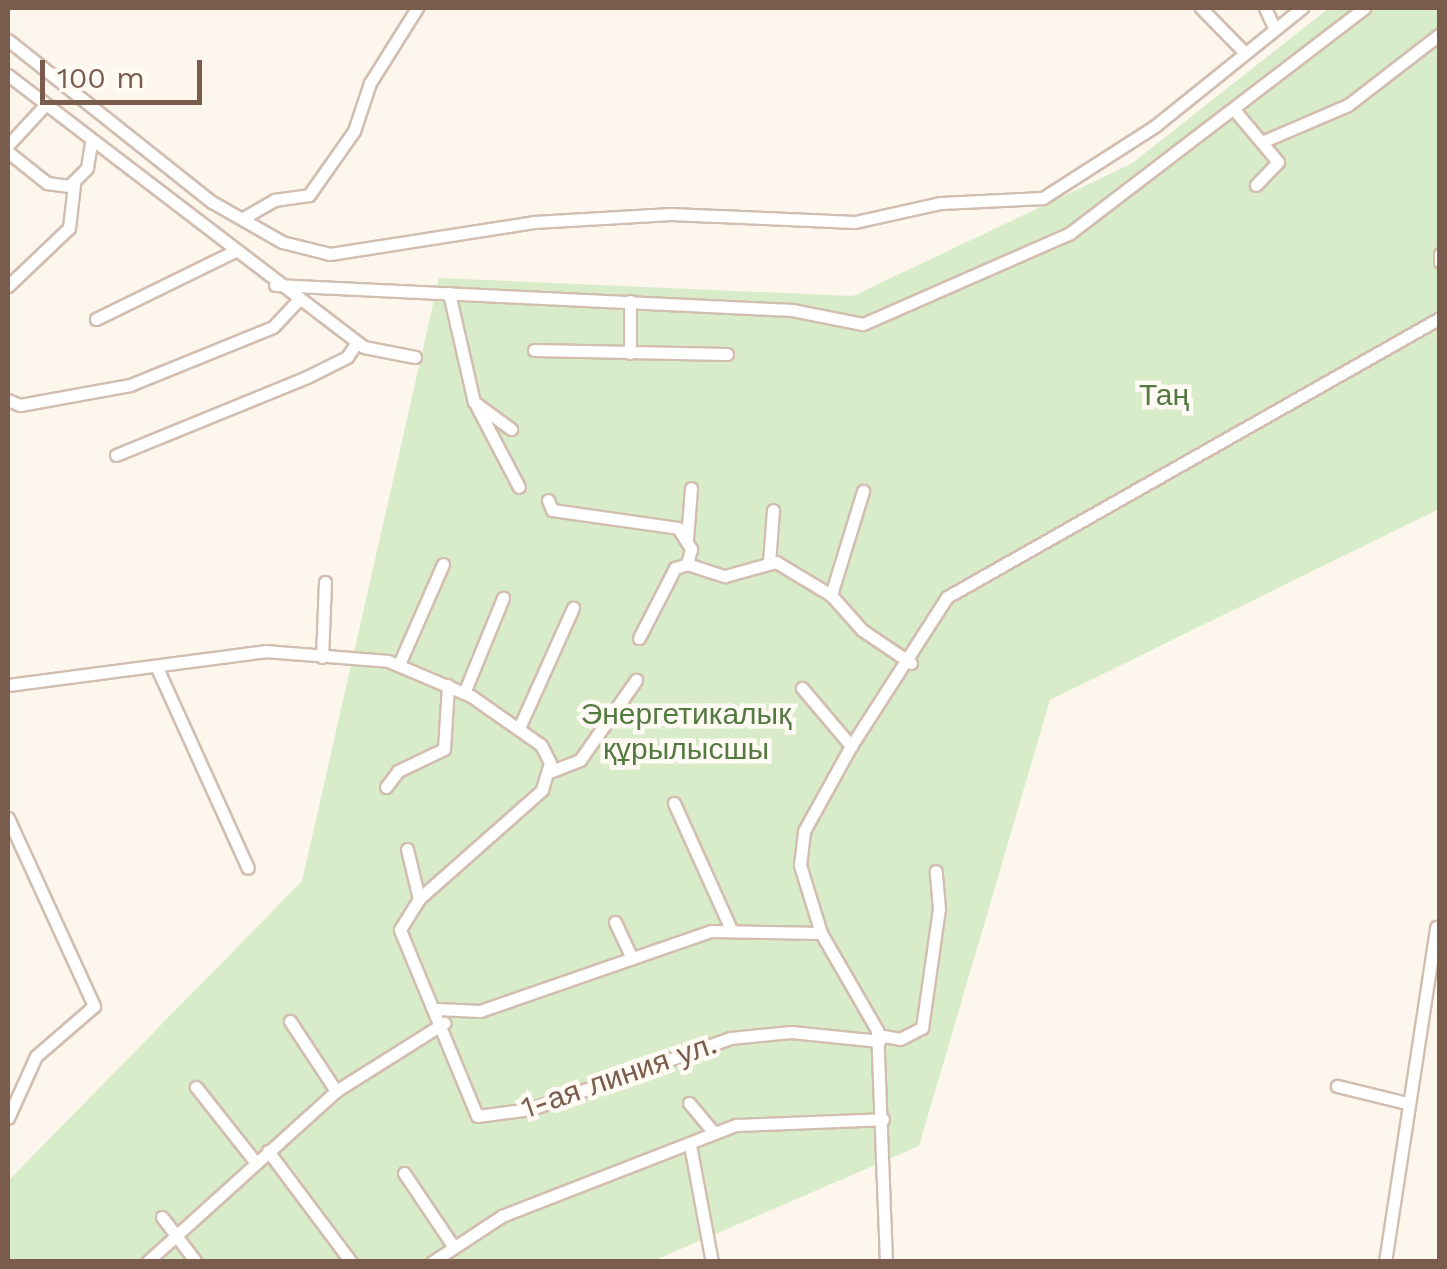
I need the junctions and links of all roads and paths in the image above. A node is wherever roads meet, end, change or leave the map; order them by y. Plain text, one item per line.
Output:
1 (417, 8) edge
2 (1201, 8) edge
3 (1265, 8) edge
4 (1302, 8) edge
5 (1364, 8) edge
6 (1276, 28) junction
7 (1440, 34) edge
8 (8, 40) edge
9 (1245, 54) junction
10 (8, 76) edge
11 (45, 105) junction
12 (1236, 112) junction
13 (1264, 141) junction
14 (91, 143) junction
15 (8, 148) edge
16 (74, 185) junction
17 (1256, 185) dead end
18 (246, 218) junction
19 (233, 252) junction
20 (275, 285) junction
21 (8, 286) edge
22 (449, 293) junction
23 (297, 301) junction
24 (630, 302) junction
25 (1440, 318) edge
26 (96, 319) dead end
27 (357, 342) junction
28 (534, 350) dead end
29 (630, 353) junction
30 (727, 354) dead end
31 (416, 357) dead end
32 (8, 400) edge
33 (477, 407) junction
34 (511, 429) dead end
35 (116, 455) dead end
36 (519, 486) dead end
37 (691, 488) dead end
38 (862, 490) dead end
39 (548, 500) dead end
40 (773, 510) dead end
41 (687, 539) junction
42 (769, 563) junction
43 (443, 564) dead end
44 (686, 564) junction
45 (325, 582) dead end
46 (831, 595) junction
47 (503, 598) dead end
48 (573, 608) dead end
49 (640, 638) dead end
50 (322, 656) junction
51 (400, 662) junction
52 (911, 663) junction
53 (158, 670) junction
54 (636, 680) dead end
55 (8, 685) edge
56 (448, 686) junction
57 (802, 688) dead end
58 (464, 693) junction
59 (519, 728) junction
60 (851, 746) junction
61 (550, 772) junction
62 (386, 787) dead end
63 (674, 804) dead end
64 (8, 818) edge
65 (406, 849) dead end
66 (248, 868) dead end
67 (936, 871) dead end
68 (419, 899) junction
69 (615, 922) dead end
70 (1436, 926) dead end
71 (730, 927) junction
72 (822, 933) junction
73 (632, 958) junction
74 (436, 1009) junction
75 (290, 1021) dead end
76 (444, 1023) junction
77 (879, 1038) junction
78 (8, 1072) edge
79 (1337, 1086) dead end
80 (196, 1087) dead end
81 (16, 1089) junction
82 (336, 1092) junction
83 (690, 1103) dead end
84 (1407, 1103) junction
85 (8, 1118) edge
86 (883, 1119) junction
87 (714, 1133) junction
88 (690, 1145) junction
89 (268, 1151) junction
90 (256, 1162) junction
91 (404, 1173) dead end
92 (162, 1217) dead end
93 (176, 1234) junction
94 (453, 1246) junction
95 (147, 1262) edge
96 (196, 1262) edge
97 (350, 1262) edge
98 (432, 1262) edge
99 (712, 1262) edge
100 (886, 1262) edge
101 (1385, 1262) edge

1 - 18 street
2 - 9 street
3 - 6 street
4 - 6 street
5 - 12 street
6 - 9 street
7 - 13 street
8 - 18 street
9 - 18 street
10 - 11 street
11 - 14 street
11 - 15 street
12 - 13 street
12 - 24 street
13 - 17 street
14 - 16 street
14 - 19 street
15 - 16 street
16 - 21 street
19 - 20 street
19 - 26 street
20 - 22 street
20 - 23 street
22 - 24 street
22 - 33 street
23 - 27 street
23 - 32 street
24 - 29 street
25 - 52 street
27 - 31 street
27 - 35 street
28 - 29 street
29 - 30 street
33 - 34 street
33 - 36 street
37 - 41 street
38 - 46 street
39 - 41 street
40 - 42 street
41 - 44 street
42 - 44 street
42 - 46 street
43 - 51 street
44 - 49 street
45 - 50 street
46 - 52 street
47 - 58 street
48 - 59 street
50 - 51 street
50 - 53 street
51 - 56 street
52 - 60 street
53 - 55 street
53 - 66 street
54 - 61 street
56 - 58 street
56 - 62 street
57 - 60 street
58 - 59 street
59 - 61 street
60 - 72 street
61 - 68 street
63 - 71 street
64 - 81 street
65 - 68 street
67 - 77 street, 1-ая линия ул.
68 - 74 street
69 - 73 street
70 - 84 street
71 - 72 street
71 - 73 street
72 - 77 street
73 - 74 street
74 - 76 street
75 - 82 street
76 - 77 street, 1-ая линия ул.
76 - 82 street
77 - 86 street
78 - 81 street
79 - 84 street
80 - 90 street
81 - 85 street
82 - 89 street
83 - 87 street
84 - 101 street
86 - 87 street
86 - 100 street
87 - 88 street
88 - 94 street
88 - 99 street
89 - 90 street
89 - 97 street
90 - 93 street
91 - 94 street
92 - 93 street
93 - 95 street
93 - 96 street
94 - 98 street

